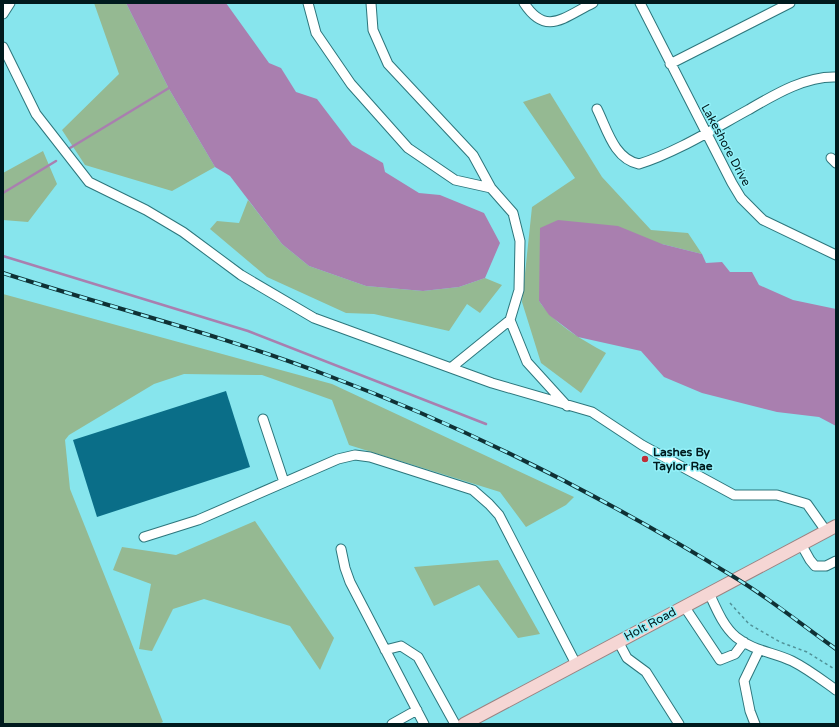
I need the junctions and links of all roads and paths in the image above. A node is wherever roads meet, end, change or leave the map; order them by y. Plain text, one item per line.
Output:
1 (10, 3) edge
2 (308, 3) edge
3 (371, 3) edge
4 (524, 3) edge
5 (593, 3) edge
6 (640, 3) edge
7 (790, 3) edge
8 (3, 14) edge
9 (3, 47) edge
10 (670, 64) junction
11 (836, 77) edge
12 (598, 109) dead end
13 (706, 133) junction
14 (491, 188) junction
15 (836, 255) edge
16 (510, 320) junction
17 (452, 367) junction
18 (567, 406) junction
19 (263, 419) dead end
20 (284, 482) junction
21 (831, 528) edge
22 (144, 536) dead end
23 (801, 544) junction
24 (341, 549) dead end
25 (836, 561) edge
26 (709, 593) junction
27 (730, 603) dead end
28 (684, 606) junction
29 (618, 641) junction
30 (744, 642) junction
31 (386, 650) junction
32 (759, 650) junction
33 (576, 664) junction
34 (836, 670) edge
35 (836, 690) edge
36 (417, 710) junction
37 (392, 724) edge
38 (424, 724) edge
39 (455, 724) edge
40 (464, 724) edge
41 (679, 724) edge
42 (755, 724) edge

1 - 8 street
2 - 14 street
3 - 14 street
4 - 5 street
6 - 10 street, Lakeshore Drive
7 - 10 street
9 - 17 street
10 - 13 street, Lakeshore Drive
11 - 13 street
12 - 13 street
13 - 15 street, Lakeshore Drive
14 - 16 street
16 - 17 street
16 - 18 street
17 - 18 street
18 - 21 street
19 - 20 street
20 - 22 street
20 - 33 street
21 - 23 main road, Holt Road
23 - 25 street
23 - 26 main road, Holt Road
24 - 31 street
26 - 28 main road, Holt Road
26 - 30 street
27 - 34 path
28 - 29 main road, Holt Road
28 - 30 street
29 - 33 main road, Holt Road
29 - 41 street
30 - 32 street
31 - 36 street
31 - 39 street
32 - 35 street
32 - 42 street
33 - 40 main road, Holt Road
36 - 37 street
36 - 38 street

